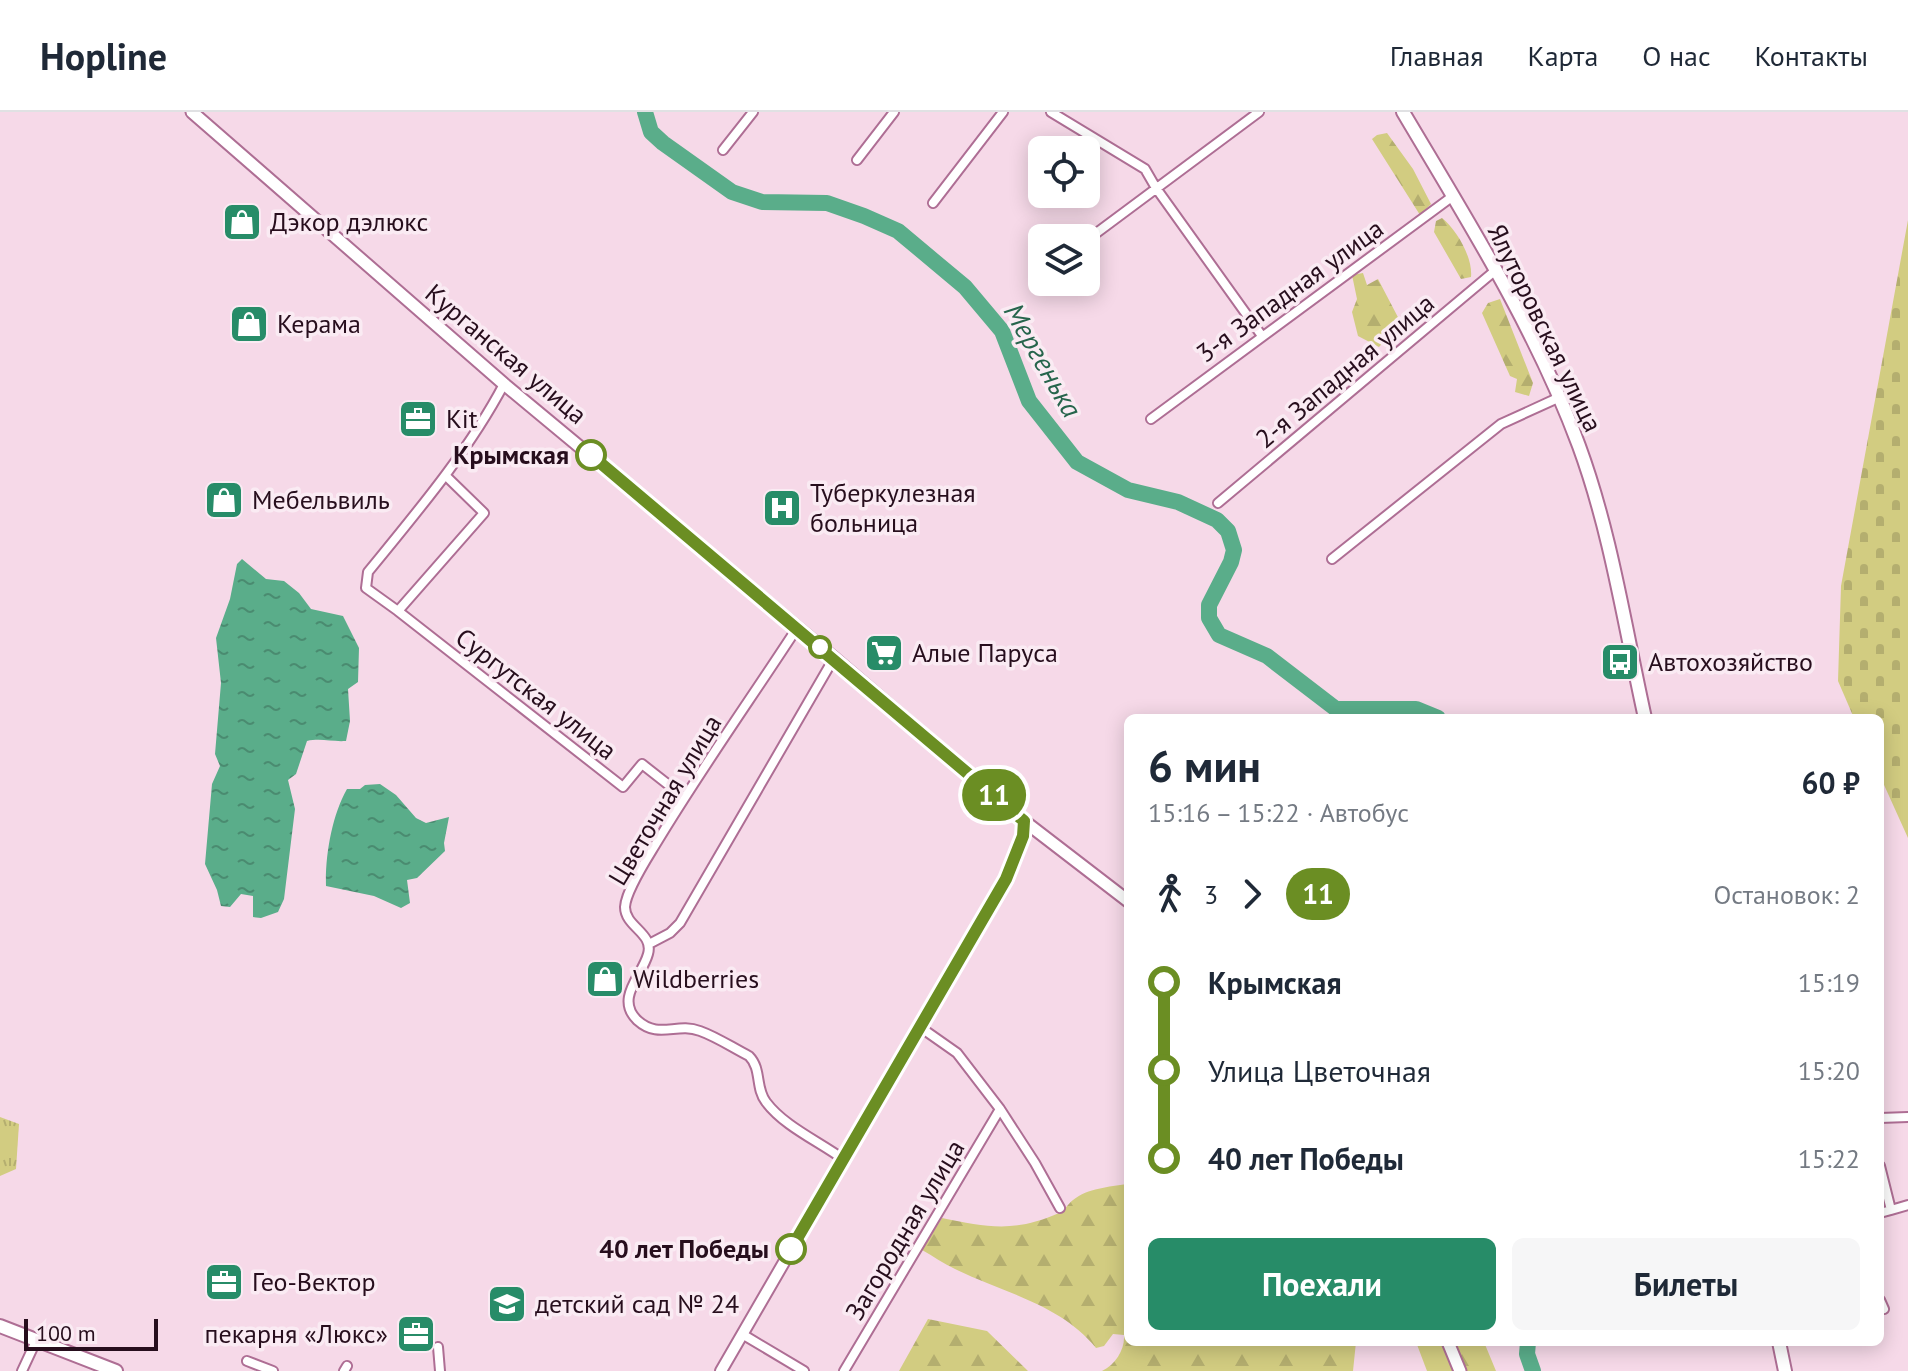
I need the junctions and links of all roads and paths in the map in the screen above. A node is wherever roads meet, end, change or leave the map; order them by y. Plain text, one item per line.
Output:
1 (192, 112) edge
2 (753, 112) edge
3 (894, 112) edge
4 (1003, 112) edge
5 (1051, 112) edge
6 (1259, 112) edge
7 (1403, 112) edge
8 (723, 150) dead end
9 (857, 160) dead end
10 (1156, 188) junction
11 (1453, 196) junction
12 (933, 203) dead end
13 (1100, 230) edge
14 (1497, 269) junction
15 (1262, 336) junction
16 (504, 384) junction
17 (1560, 397) junction
18 (1151, 419) dead end
19 (446, 476) junction
20 (1218, 503) dead end
21 (1332, 559) dead end
22 (398, 611) junction
23 (797, 628) junction
24 (834, 658) junction
25 (1644, 714) edge
26 (684, 797) junction
27 (1024, 821) junction
28 (1124, 898) edge
29 (649, 944) junction
30 (920, 1027) junction
31 (1000, 1109) junction
32 (1908, 1117) edge
33 (1884, 1118) edge
34 (843, 1159) junction
35 (1884, 1182) edge
36 (1908, 1205) edge
37 (1060, 1208) dead end
38 (1891, 1210) junction
39 (1884, 1212) edge
40 (0, 1326) edge
41 (742, 1334) junction
42 (36, 1341) junction
43 (1450, 1346) edge
44 (1780, 1346) edge
45 (438, 1347) dead end
46 (247, 1361) dead end
47 (22, 1371) edge
48 (116, 1371) edge
49 (273, 1371) edge
50 (440, 1371) edge
51 (721, 1371) edge
52 (804, 1371) edge
53 (844, 1371) edge
54 (1460, 1371) edge
55 (1785, 1371) edge

1 - 16 main road, Курганская улица
2 - 8 street
3 - 9 street
4 - 12 street
5 - 10 street
6 - 10 street
7 - 11 main road, Ялуторовская улица
10 - 13 street
10 - 15 street
11 - 14 main road, Ялуторовская улица
11 - 15 street, 3-я Западная улица
14 - 17 main road, Ялуторовская улица
14 - 20 street, 2-я Западная улица
15 - 18 street, 3-я Западная улица
16 - 19 street
16 - 23 main road, Курганская улица
17 - 21 street
17 - 25 main road, Ялуторовская улица
19 - 22 street
19 - 22 street
22 - 26 street, Сургутская улица
23 - 24 main road, Курганская улица
23 - 26 street, Цветочная улица
24 - 27 main road, Курганская улица
24 - 29 street
26 - 29 street, Цветочная улица
27 - 28 main road, Курганская улица
27 - 30 street
29 - 34 street
30 - 31 street
30 - 34 street
31 - 37 street
31 - 53 street, Загородная улица
32 - 33 street
34 - 41 street
35 - 38 street
36 - 38 street
38 - 39 street
40 - 42 main road
41 - 51 street
41 - 52 street
42 - 47 street
42 - 48 main road
43 - 54 main road
44 - 55 main road
45 - 50 street
46 - 49 street

